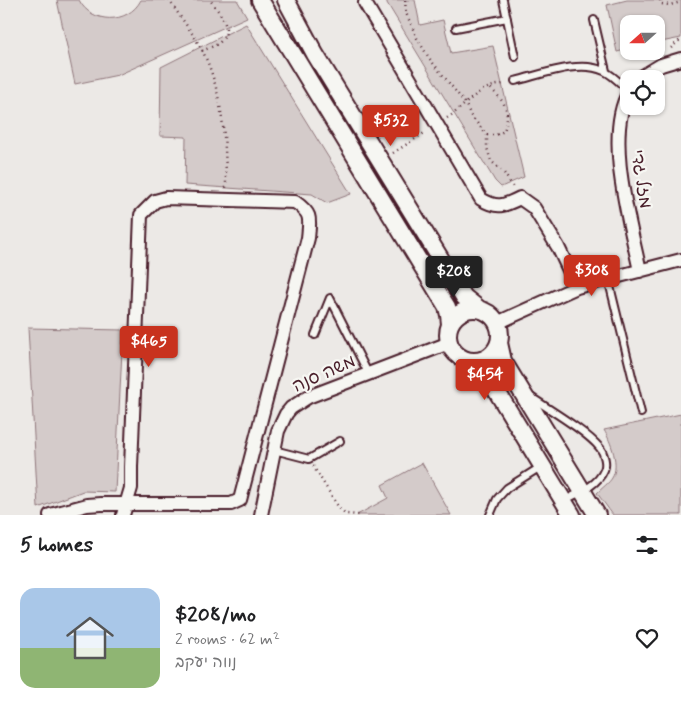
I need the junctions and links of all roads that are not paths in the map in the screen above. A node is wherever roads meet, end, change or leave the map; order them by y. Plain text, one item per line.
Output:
1 (260, 0) edge
2 (267, 0) edge
3 (286, 0) edge
4 (503, 0) edge
5 (365, 3) dead end
6 (507, 18) junction
7 (594, 20) dead end
8 (456, 28) dead end
9 (281, 36) junction
10 (515, 57) dead end
11 (681, 59) edge
12 (653, 70) edge
13 (606, 72) junction
14 (515, 81) road end
15 (620, 84) edge
16 (620, 115) edge
17 (681, 260) edge
18 (640, 271) junction
19 (608, 278) junction
20 (577, 287) junction
21 (478, 309) junction
22 (497, 323) junction
23 (450, 324) junction
24 (315, 335) dead end
25 (449, 343) junction
26 (499, 343) junction
27 (472, 361) junction
28 (368, 374) junction
29 (520, 389) junction
30 (641, 413) dead end
31 (340, 441) dead end
32 (274, 450) junction
33 (543, 466) junction
34 (582, 491) junction
35 (564, 500) junction
36 (124, 510) edge
37 (50, 515) edge
38 (261, 515) edge
39 (490, 515) edge
40 (572, 515) edge
41 (597, 515) edge

1 - 9 street
2 - 9 street
3 - 21 street
4 - 6 lane
5 - 20 street
6 - 8 lane
6 - 10 lane
7 - 13 lane
9 - 23 street
11 - 12 street
13 - 14 lane
13 - 15 lane
16 - 18 street, מזל גדי
17 - 18 street
18 - 19 street
19 - 20 street
19 - 30 lane
20 - 22 street
21 - 22 street
21 - 23 street
22 - 26 street
23 - 25 street
24 - 28 lane
25 - 27 street
25 - 28 street, משה סנה
26 - 27 street
26 - 29 street
27 - 33 street
28 - 32 street, משה סנה
29 - 34 street
29 - 34 lane
31 - 32 lane
32 - 38 street, משה סנה
33 - 35 street
33 - 39 lane
34 - 35 lane
34 - 41 street
35 - 40 street
36 - 36 street
36 - 37 street

